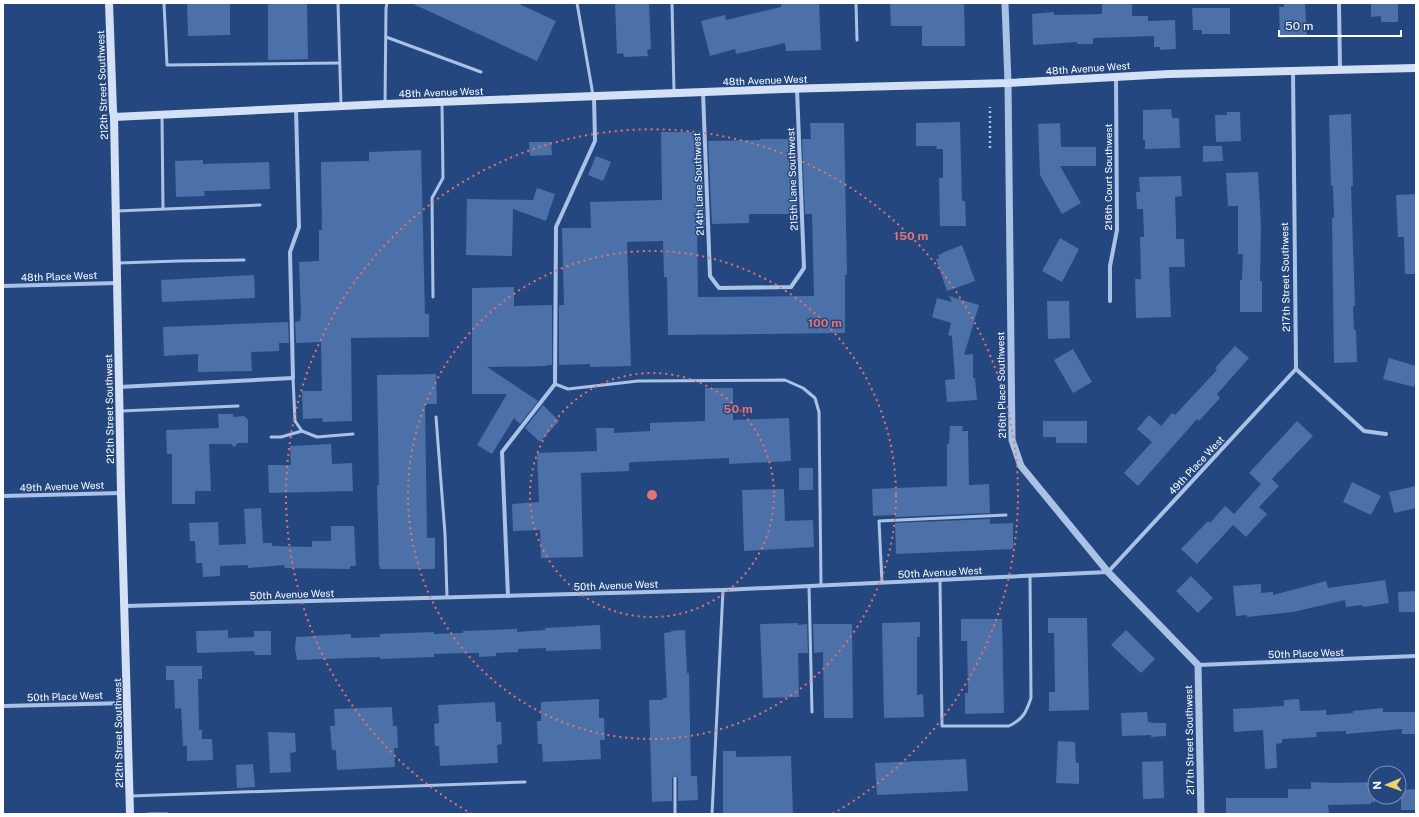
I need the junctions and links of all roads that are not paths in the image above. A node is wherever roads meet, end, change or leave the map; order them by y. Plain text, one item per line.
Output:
1 (109, 3) edge
2 (164, 3) edge
3 (338, 3) edge
4 (387, 3) edge
5 (577, 3) edge
6 (672, 3) edge
7 (856, 3) edge
8 (1004, 3) edge
9 (1339, 3) edge
10 (386, 37) junction
11 (857, 40) dead end
12 (339, 63) junction
13 (1416, 68) edge
14 (1340, 69) junction
15 (1293, 70) junction
16 (481, 72) dead end
17 (1116, 77) junction
18 (1008, 84) junction
19 (797, 89) junction
20 (703, 92) junction
21 (674, 94) junction
22 (594, 97) junction
23 (442, 102) junction
24 (385, 104) junction
25 (340, 105) junction
26 (296, 107) junction
27 (162, 114) junction
28 (114, 117) junction
29 (260, 206) dead end
30 (163, 209) junction
31 (116, 211) junction
32 (244, 260) dead end
33 (116, 263) junction
34 (710, 276) joint
35 (116, 283) junction
36 (3, 286) edge
37 (433, 297) dead end
38 (1110, 301) dead end
39 (1296, 369) junction
40 (293, 378) junction
41 (555, 384) junction
42 (119, 387) junction
43 (238, 406) dead end
44 (119, 411) junction
45 (436, 417) dead end
46 (302, 431) junction
47 (353, 434) dead end
48 (1386, 434) dead end
49 (271, 436) dead end
50 (121, 493) junction
51 (3, 496) edge
52 (1006, 515) dead end
53 (1108, 572) junction
54 (1030, 576) junction
55 (940, 580) junction
56 (882, 582) junction
57 (821, 585) junction
58 (809, 586) junction
59 (723, 590) junction
60 (508, 596) junction
61 (447, 597) junction
62 (125, 606) junction
63 (1416, 656) edge
64 (1198, 665) junction
65 (127, 703) junction
66 (3, 706) edge
67 (812, 712) dead end
68 (675, 778) dead end
69 (525, 782) dead end
70 (130, 796) junction
71 (130, 814) edge
72 (148, 814) edge
73 (167, 814) edge
74 (675, 814) edge
75 (712, 814) edge
76 (1200, 814) edge

1 - 28 main road, 212th Street Southwest
2 - 12 lane
3 - 12 lane
4 - 10 lane
5 - 22 lane
6 - 21 lane
7 - 11 lane
8 - 18 street, 216th Place Southwest
9 - 14 street
10 - 16 lane
10 - 24 lane
12 - 25 lane
13 - 14 main road, 48th Avenue West
14 - 15 main road, 48th Avenue West
15 - 17 main road, 48th Avenue West
15 - 39 street, 217th Street Southwest
17 - 18 main road, 48th Avenue West
17 - 38 street, 216th Court Southwest
18 - 19 main road, 48th Avenue West
18 - 53 street, 216th Place Southwest
19 - 20 main road, 48th Avenue West
19 - 34 street, 215th Lane Southwest
20 - 21 main road, 48th Avenue West
20 - 34 street, 214th Lane Southwest
21 - 22 main road, 48th Avenue West
22 - 23 main road, 48th Avenue West
22 - 41 street
23 - 24 main road, 48th Avenue West
23 - 37 lane
24 - 25 main road, 48th Avenue West
25 - 26 main road, 48th Avenue West
26 - 27 main road, 48th Avenue West
26 - 40 street
27 - 28 main road, 48th Avenue West
27 - 30 lane
28 - 31 main road, 212th Street Southwest
29 - 30 lane
30 - 31 lane
31 - 33 main road, 212th Street Southwest
32 - 33 lane
33 - 35 main road, 212th Street Southwest
35 - 36 street, 48th Place West
35 - 42 main road, 212th Street Southwest
39 - 48 street
39 - 53 street, 49th Place West
40 - 42 street
40 - 46 lane
41 - 57 lane
41 - 60 street
42 - 44 main road, 212th Street Southwest
43 - 44 lane
44 - 50 main road, 212th Street Southwest
45 - 61 lane
46 - 47 lane
46 - 49 lane
50 - 51 street, 49th Avenue West
50 - 62 main road, 212th Street Southwest
52 - 56 lane
53 - 54 street, 50th Avenue West
53 - 64 street, 216th Place Southwest
54 - 55 street, 50th Avenue West
54 - 55 lane
55 - 56 street, 50th Avenue West
56 - 57 street, 50th Avenue West
57 - 58 street, 50th Avenue West
58 - 59 street, 50th Avenue West
58 - 67 lane
59 - 60 street, 50th Avenue West
59 - 75 lane
60 - 61 street, 50th Avenue West
61 - 62 street, 50th Avenue West
62 - 65 main road, 212th Street Southwest
63 - 64 street, 50th Place West
64 - 76 street, 217th Street Southwest
65 - 66 street, 50th Place West
65 - 70 main road, 212th Street Southwest
68 - 74 lane
69 - 70 lane
70 - 71 main road, 212th Street Southwest
72 - 73 lane

